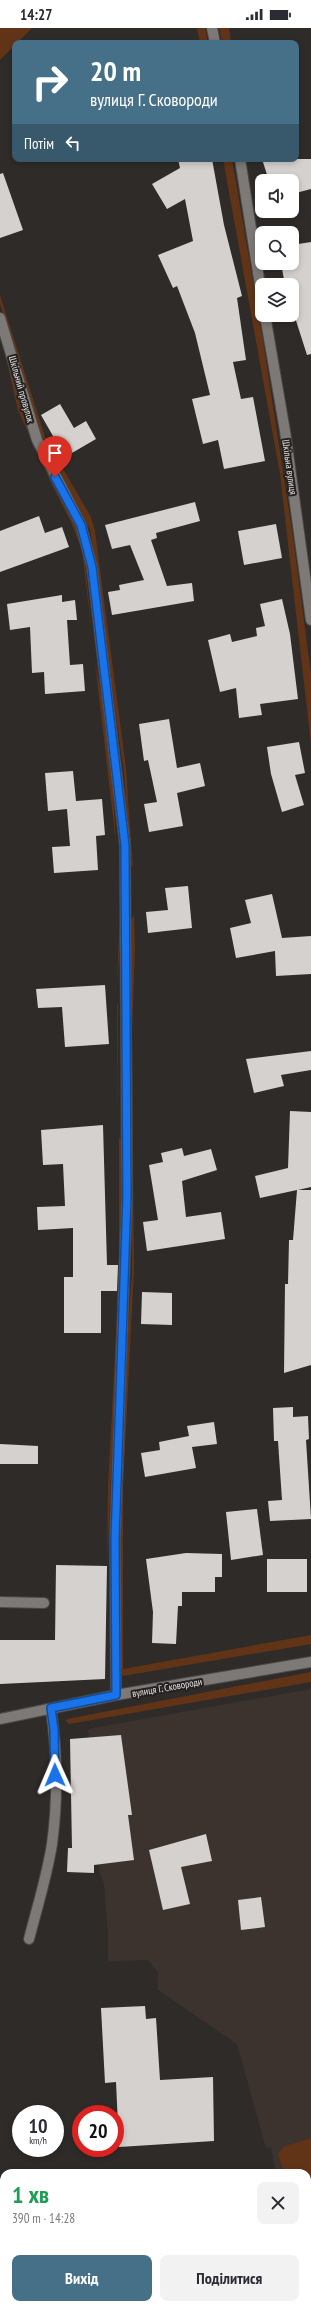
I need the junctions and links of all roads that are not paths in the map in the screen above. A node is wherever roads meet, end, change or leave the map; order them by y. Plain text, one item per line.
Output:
1 (212, 28) edge
2 (214, 40) edge
3 (240, 162) edge
4 (259, 278) edge
5 (0, 318) edge
6 (265, 322) edge
7 (311, 620) edge
8 (0, 1602) edge
9 (44, 1603) dead end
10 (311, 1662) edge
11 (116, 1695) junction
12 (51, 1708) junction
13 (0, 1718) edge
14 (29, 1939) dead end

1 - 2 street
3 - 4 street
5 - 11 street, Шкільний провулок
6 - 7 street, Шкільна вулиця
8 - 9 street
10 - 11 street, вулиця Г. Сковороди
11 - 12 street, вулиця Г. Сковороди
12 - 13 street, вулиця Г. Сковороди
12 - 14 street

